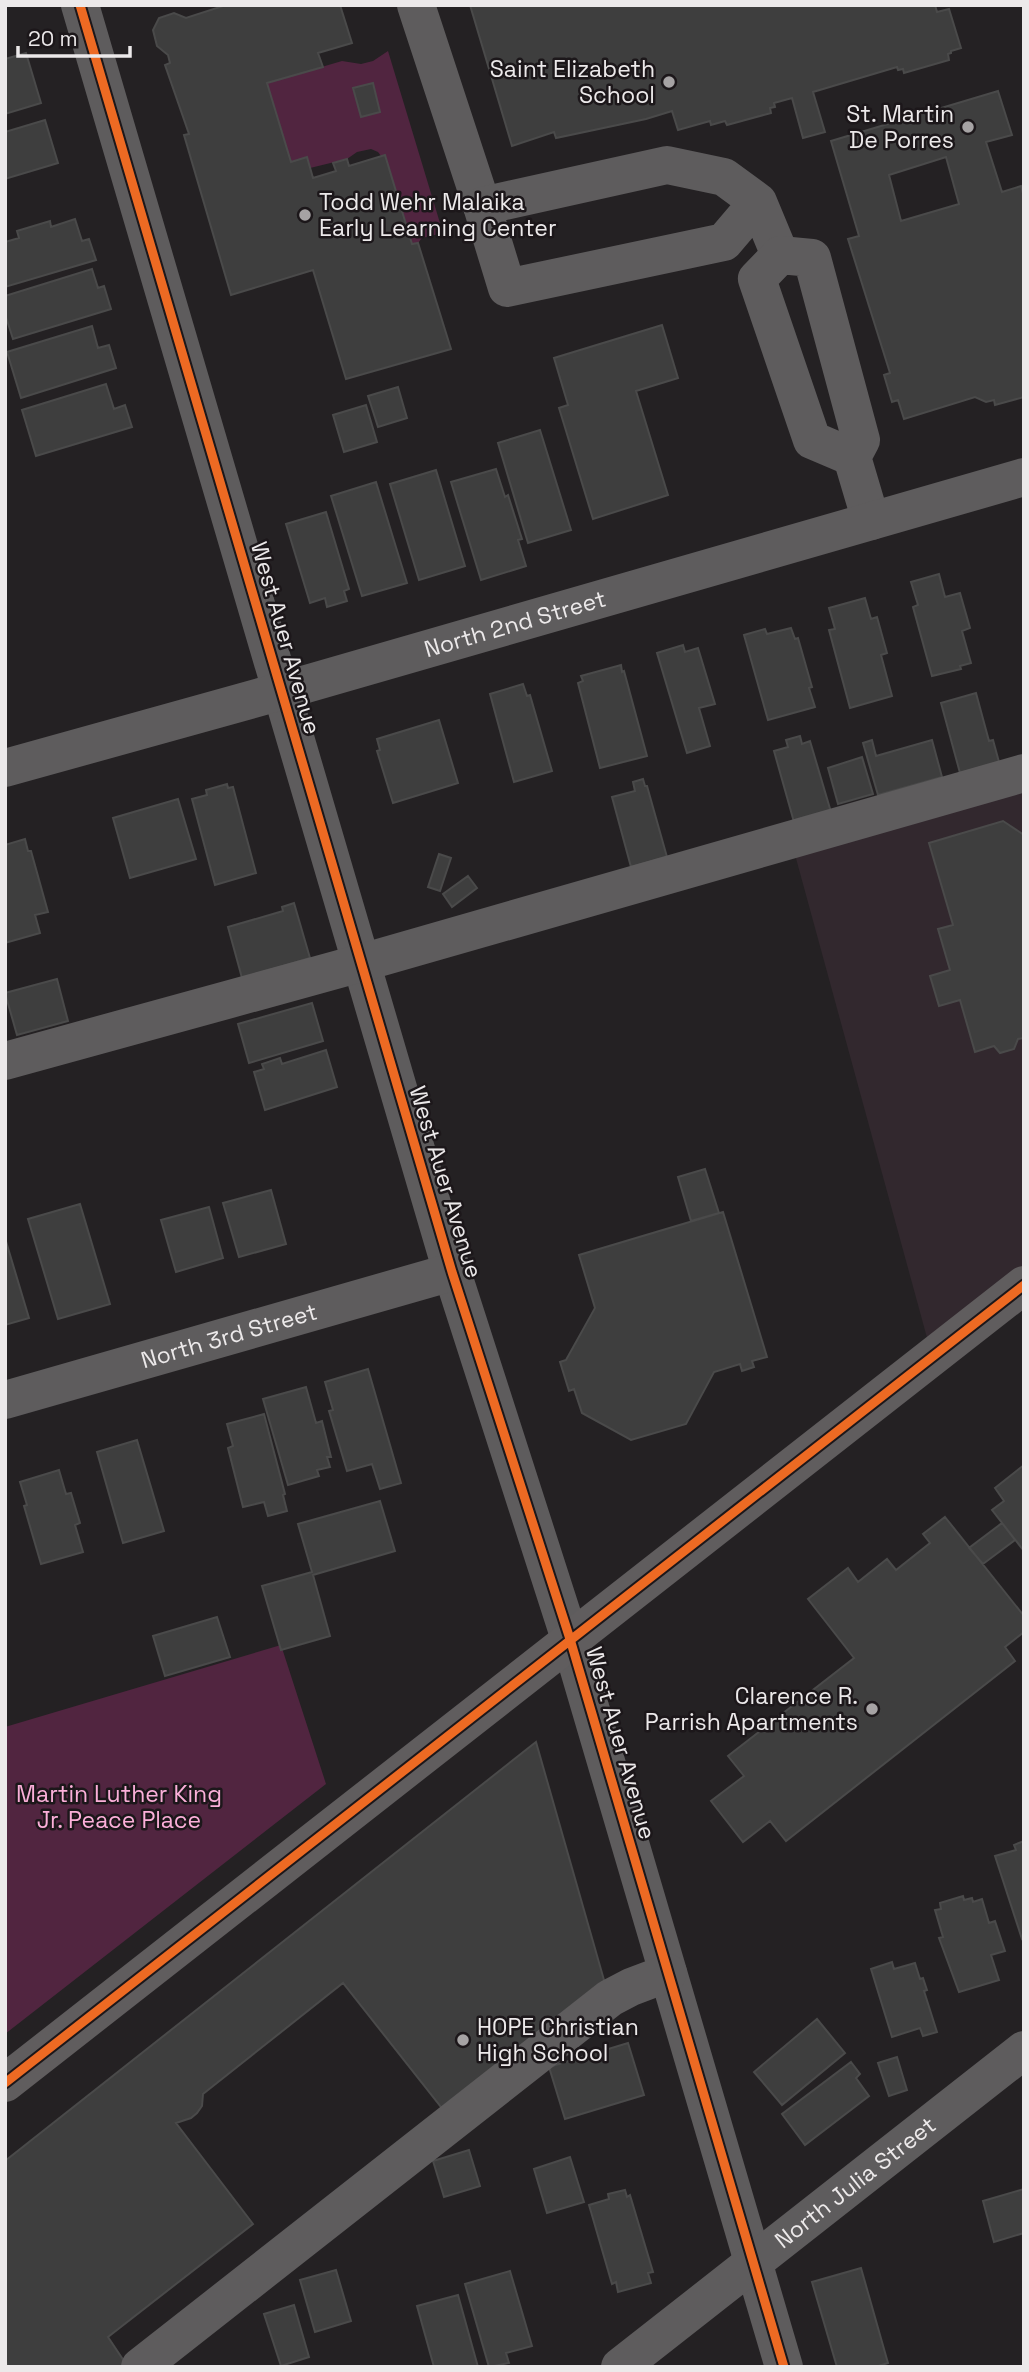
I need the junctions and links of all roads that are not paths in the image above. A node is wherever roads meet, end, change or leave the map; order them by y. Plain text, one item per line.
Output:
1 (80, 5) edge
2 (415, 5) edge
3 (758, 202) junction
4 (482, 206) junction
5 (780, 255) junction
6 (852, 457) junction
7 (1024, 477) edge
8 (871, 520) junction
9 (282, 691) junction
10 (5, 768) edge
11 (1024, 773) edge
12 (361, 963) junction
13 (5, 1061) edge
14 (452, 1272) junction
15 (1024, 1285) edge
16 (5, 1399) edge
17 (570, 1639) junction
18 (668, 1973) junction
19 (1024, 2050) edge
20 (5, 2083) edge
21 (753, 2262) junction
22 (140, 2367) edge
23 (620, 2367) edge
24 (784, 2367) edge

1 - 9 street, West Auer Avenue
2 - 4 street
3 - 4 street
3 - 4 street
3 - 5 street
5 - 6 street
5 - 6 street
6 - 8 street
7 - 8 street, North 2nd Street
8 - 9 street, North 2nd Street
9 - 10 street, North 2nd Street
9 - 12 street, West Auer Avenue
11 - 12 street
12 - 13 street
12 - 14 street, West Auer Avenue
14 - 16 street, North 3rd Street
14 - 17 street, West Auer Avenue
15 - 17 main road
17 - 18 street, West Auer Avenue
17 - 20 main road
18 - 21 street, West Auer Avenue
18 - 22 street
19 - 21 street, North Julia Street
21 - 23 street, North Julia Street
21 - 24 street, West Auer Avenue

